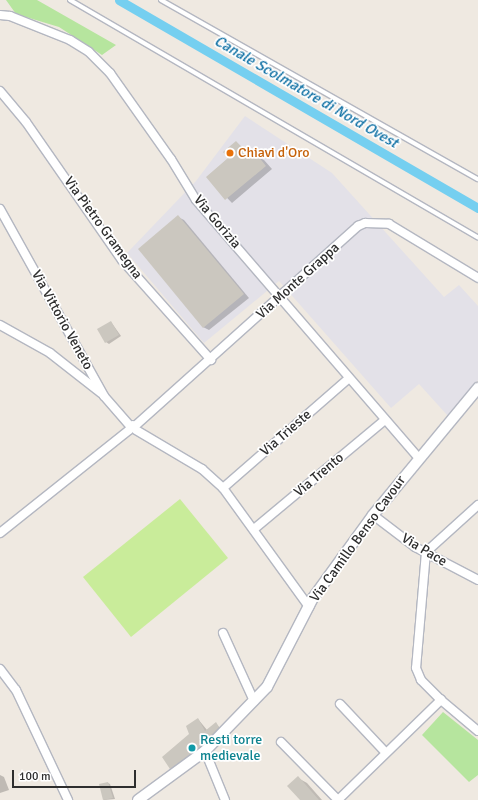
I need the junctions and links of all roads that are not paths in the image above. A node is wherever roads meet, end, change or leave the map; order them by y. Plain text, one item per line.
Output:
1 (70, 0) edge
2 (161, 0) edge
3 (0, 15) edge
4 (0, 91) edge
5 (478, 179) edge
6 (0, 209) edge
7 (478, 237) edge
8 (478, 278) edge
9 (280, 297) junction
10 (0, 325) edge
11 (211, 360) junction
12 (349, 378) junction
13 (478, 388) edge
14 (104, 396) junction
15 (385, 420) junction
16 (132, 428) junction
17 (419, 458) junction
18 (223, 488) junction
19 (478, 505) edge
20 (373, 516) junction
21 (254, 529) junction
22 (0, 533) edge
23 (426, 552) junction
24 (478, 580) edge
25 (309, 607) junction
26 (223, 633) dead end
27 (0, 669) edge
28 (441, 700) junction
29 (254, 701) junction
30 (340, 704) dead end
31 (478, 730) edge
32 (281, 742) dead end
33 (205, 751) junction
34 (386, 753) junction
35 (68, 800) edge
36 (138, 800) edge
37 (225, 800) edge
38 (338, 800) edge

1 - 7 lane
2 - 5 lane
3 - 9 street, Via Gorizia
4 - 11 street, Via Pietro Gramegna
6 - 14 street, Via Vittorio Veneto
8 - 9 street, Via Monte Grappa
9 - 11 street, Via Monte Grappa
9 - 12 street, Via Gorizia
10 - 14 street
11 - 16 street, Via Monte Grappa
12 - 15 street, Via Gorizia
12 - 18 street, Via Trieste
13 - 17 street, Via Camillo Benso Cavour
14 - 16 street, Via Vittorio Veneto
15 - 17 street, Via Gorizia
15 - 21 street, Via Trento
16 - 18 street, Via Vittorio Veneto
16 - 22 street, Via Monte Grappa
17 - 20 street, Via Camillo Benso Cavour
18 - 21 street, Via Vittorio Veneto
19 - 23 street
20 - 23 street, Via Pace
20 - 25 street, Via Camillo Benso Cavour
21 - 25 street, Via Vittorio Veneto
23 - 24 street, Via Pace
23 - 28 street
25 - 29 street, Via Camillo Benso Cavour
26 - 29 street
27 - 35 street
28 - 31 street
28 - 34 street
29 - 33 street, Via Camillo Benso Cavour
30 - 34 street
32 - 38 street
33 - 36 street, Via Camillo Benso Cavour
33 - 37 street
34 - 38 street

